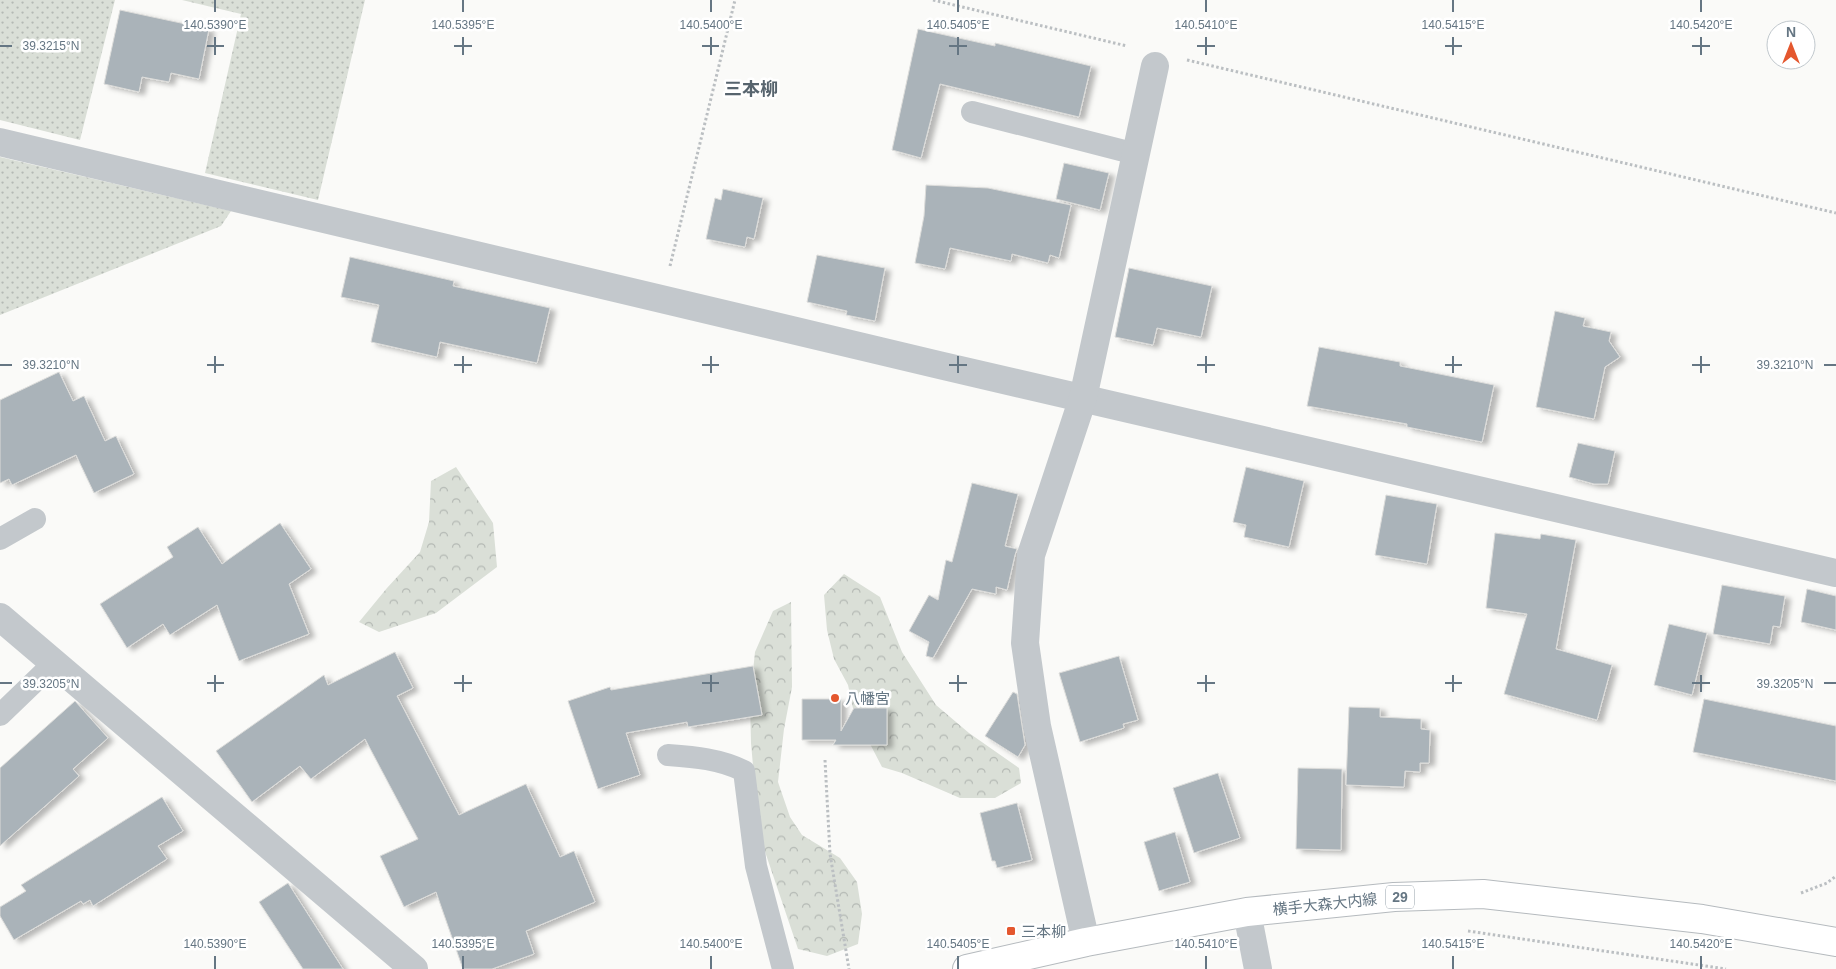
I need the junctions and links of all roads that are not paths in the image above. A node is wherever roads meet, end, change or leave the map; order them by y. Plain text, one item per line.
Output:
1 (1155, 66) dead end
2 (972, 112) dead end
3 (0, 142) edge
4 (1136, 154) junction
5 (1083, 398) junction
6 (35, 519) dead end
7 (0, 539) edge
8 (1836, 573) edge
9 (0, 617) edge
10 (54, 663) junction
11 (0, 715) edge
12 (668, 755) dead end
13 (1247, 912) junction
14 (1086, 942) junction
15 (1836, 942) edge
16 (414, 969) edge
17 (784, 969) edge
18 (967, 969) edge
19 (1258, 969) edge

1 - 4 street
2 - 4 lane
3 - 5 street
4 - 5 street
5 - 8 street
5 - 14 street
6 - 7 lane
9 - 10 street
10 - 11 lane
10 - 16 street
12 - 17 lane
13 - 14 main road, 横手大森大内線 / 29
13 - 15 main road, 横手大森大内線 / 29
13 - 19 street
14 - 18 main road, 横手大森大内線 / 29

